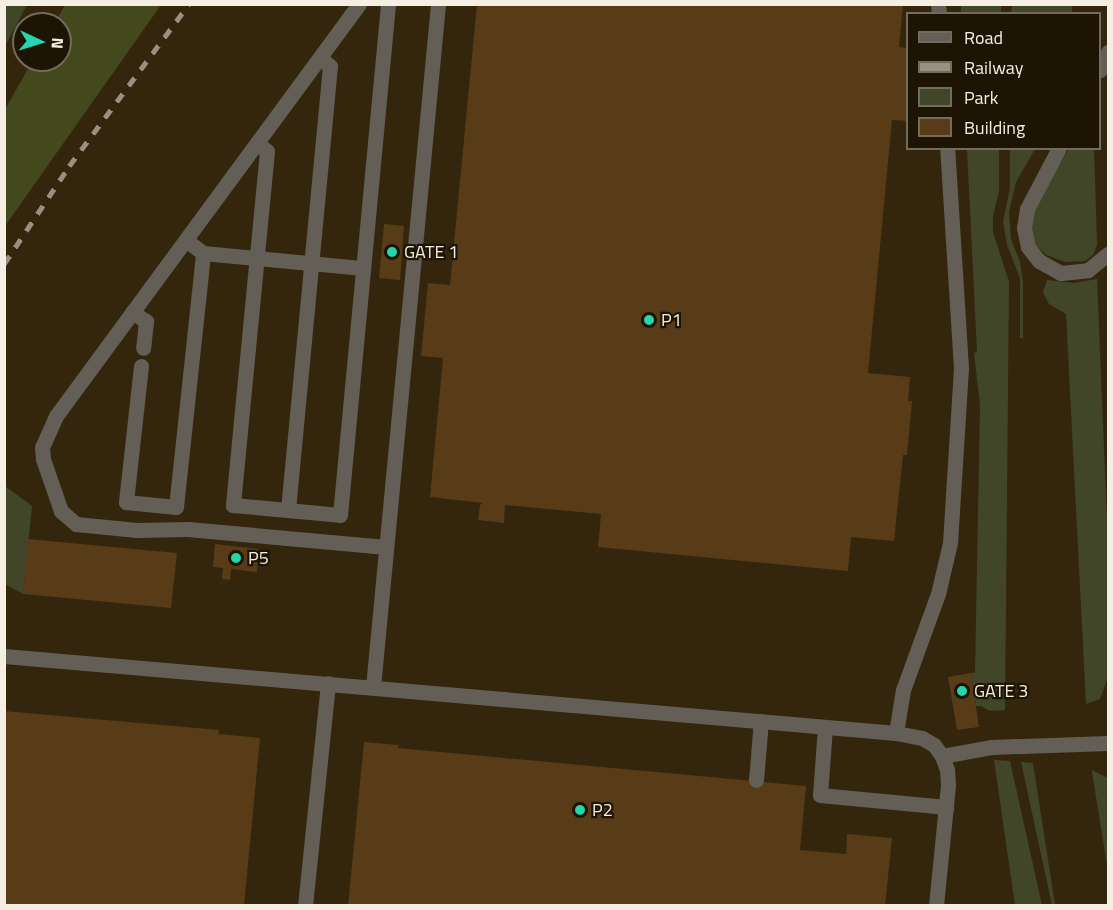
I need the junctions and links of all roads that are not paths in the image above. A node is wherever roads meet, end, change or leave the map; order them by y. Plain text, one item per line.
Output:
1 (359, 4) edge
2 (388, 4) edge
3 (438, 4) edge
4 (1108, 52) edge
5 (320, 58) junction
6 (1101, 68) edge
7 (257, 143) junction
8 (947, 150) edge
9 (1058, 150) edge
10 (186, 240) junction
11 (203, 253) junction
12 (1108, 254) edge
13 (257, 258) junction
14 (311, 263) junction
15 (363, 268) junction
16 (132, 312) junction
17 (143, 348) dead end
18 (141, 366) dead end
19 (176, 507) junction
20 (288, 510) junction
21 (174, 529) junction
22 (386, 547) junction
23 (4, 656) edge
24 (328, 684) junction
25 (373, 687) junction
26 (761, 722) junction
27 (825, 727) junction
28 (896, 733) junction
29 (1108, 743) edge
30 (942, 756) junction
31 (756, 780) dead end
32 (946, 807) junction
33 (305, 906) edge
34 (936, 906) edge

1 - 5 lane
2 - 15 lane
3 - 22 lane
4 - 6 lane
5 - 7 lane
5 - 14 lane
7 - 10 lane
7 - 13 lane
8 - 28 lane
9 - 12 lane
10 - 11 lane
10 - 16 lane
11 - 13 lane
11 - 19 lane
13 - 14 lane
13 - 20 lane
14 - 15 lane
14 - 20 lane
15 - 20 lane
16 - 17 lane
16 - 21 lane
18 - 19 lane
19 - 21 lane
21 - 22 lane
22 - 25 lane
23 - 24 lane
24 - 25 lane
24 - 33 lane
25 - 26 lane
26 - 27 lane
26 - 31 lane
27 - 28 lane
27 - 32 lane
28 - 30 lane
29 - 30 lane
30 - 32 lane
32 - 34 lane

